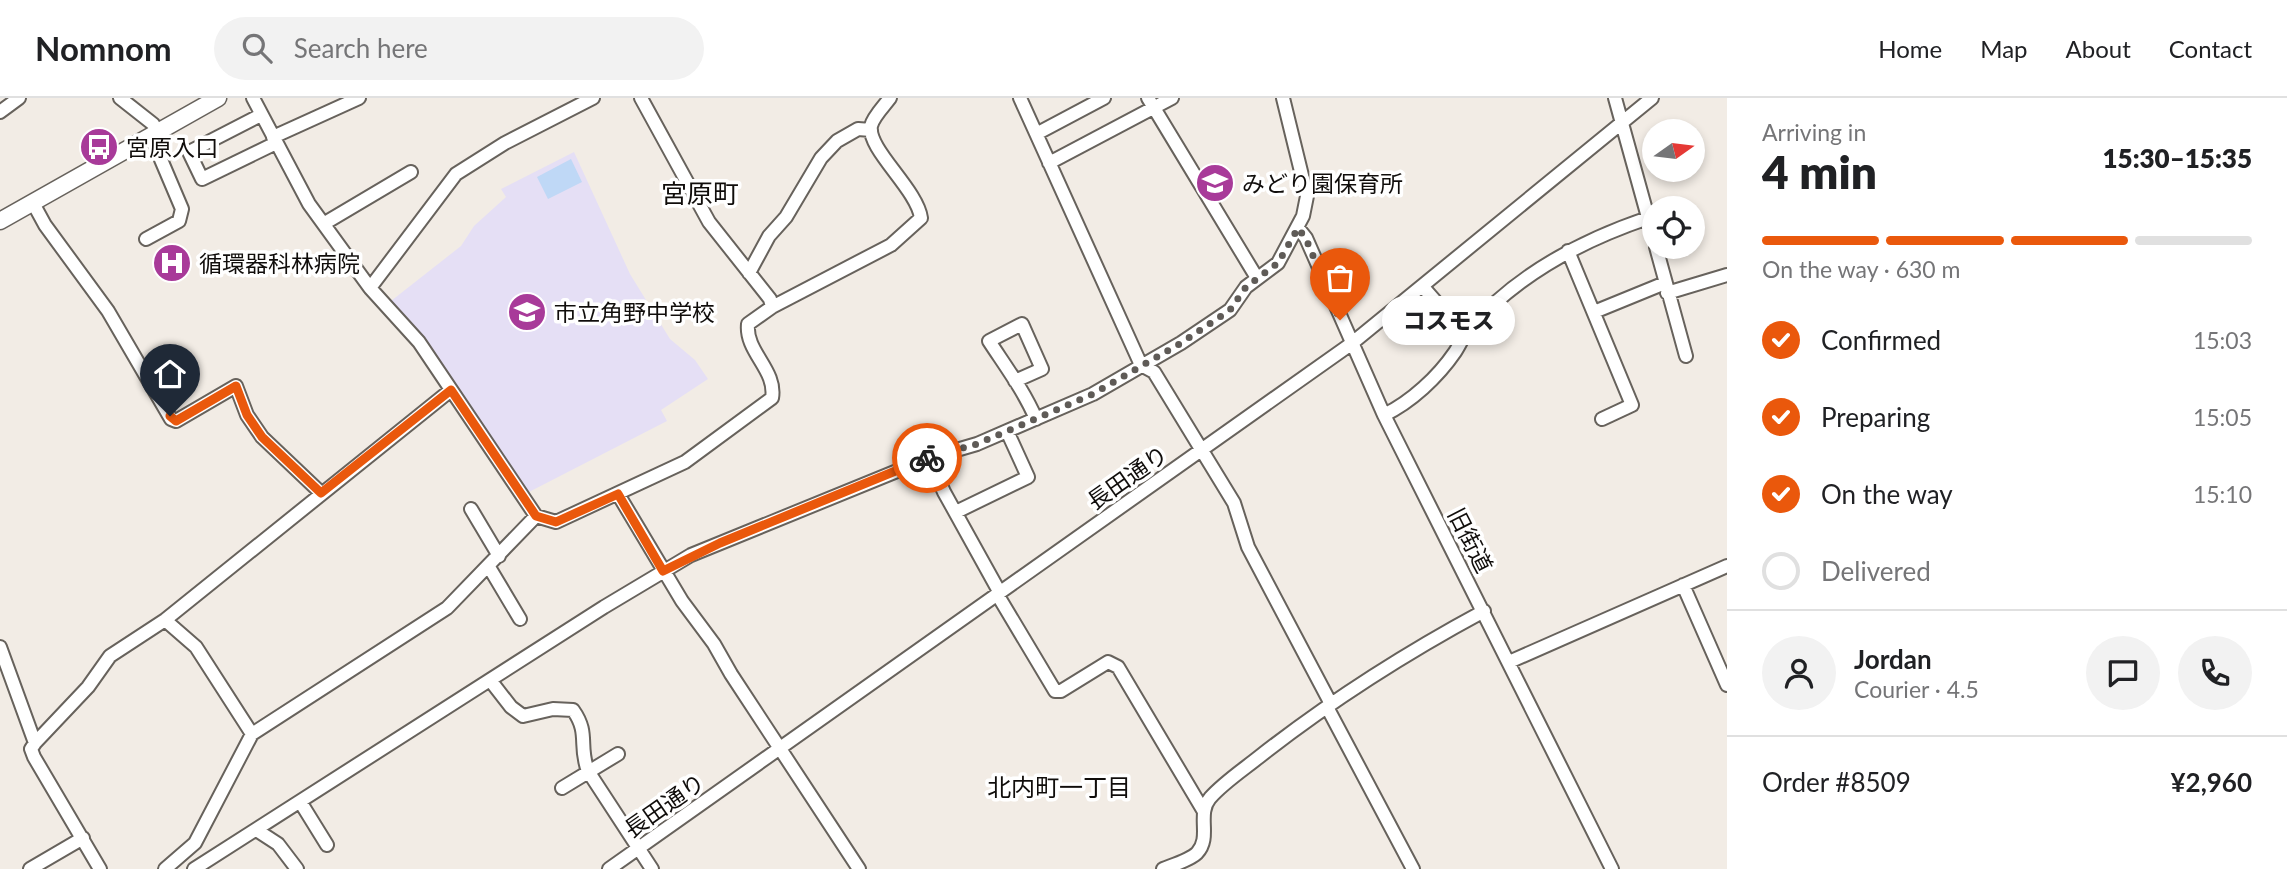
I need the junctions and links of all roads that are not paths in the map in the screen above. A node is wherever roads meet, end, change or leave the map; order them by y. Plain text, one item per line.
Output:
1 (19, 98) edge
2 (120, 98) edge
3 (218, 98) edge
4 (253, 98) edge
5 (359, 98) edge
6 (593, 98) edge
7 (641, 98) edge
8 (890, 98) edge
9 (1020, 98) edge
10 (1104, 98) edge
11 (1171, 98) edge
12 (1283, 98) edge
13 (1615, 98) edge
14 (1652, 98) edge
15 (1150, 102) edge
16 (0, 112) edge
17 (261, 115) junction
18 (1623, 122) junction
19 (871, 130) junction
20 (155, 134) junction
21 (1038, 134) junction
22 (274, 140) junction
23 (1049, 163) junction
24 (411, 172) dead end
25 (1642, 196) edge
26 (33, 203) junction
27 (1642, 220) edge
28 (0, 221) edge
29 (325, 223) junction
30 (1298, 228) junction
31 (146, 239) dead end
32 (1569, 251) junction
33 (1659, 259) edge
34 (749, 273) junction
35 (1727, 275) edge
36 (1257, 278) junction
37 (1423, 287) junction
38 (370, 288) junction
39 (1666, 288) junction
40 (772, 307) junction
41 (1594, 312) junction
42 (1465, 335) junction
43 (1351, 344) junction
44 (1686, 356) dead end
45 (1141, 365) junction
46 (1015, 381) junction
47 (451, 390) junction
48 (1384, 415) junction
49 (1035, 419) junction
50 (1602, 419) dead end
51 (1007, 431) junction
52 (1201, 450) junction
53 (929, 457) junction
54 (321, 493) junction
55 (618, 494) junction
56 (471, 509) dead end
57 (956, 512) junction
58 (536, 516) junction
59 (499, 556) junction
60 (1727, 566) edge
61 (489, 567) junction
62 (663, 571) junction
63 (1683, 585) junction
64 (998, 594) junction
65 (1484, 611) junction
66 (520, 619) dead end
67 (165, 620) junction
68 (0, 647) edge
69 (1509, 662) junction
70 (490, 680) junction
71 (1727, 685) edge
72 (1329, 705) junction
73 (252, 734) junction
74 (35, 743) junction
75 (780, 749) junction
76 (618, 754) dead end
77 (588, 771) junction
78 (562, 788) dead end
79 (301, 803) junction
80 (1203, 810) junction
81 (258, 831) junction
82 (83, 838) junction
83 (327, 845) dead end
84 (639, 849) junction
85 (30, 869) edge
86 (100, 869) edge
87 (165, 869) edge
88 (194, 869) edge
89 (298, 869) edge
90 (609, 869) edge
91 (652, 869) edge
92 (859, 869) edge
93 (1163, 869) edge
94 (1413, 869) edge
95 (1612, 869) edge

1 - 16 street
2 - 20 street
3 - 20 main road
4 - 17 street
5 - 22 street
6 - 38 street
7 - 34 street
8 - 19 street
9 - 21 street
10 - 21 street
11 - 15 street
12 - 30 street
13 - 18 street
14 - 18 street, 長田通り
15 - 23 street
15 - 36 street
17 - 22 street
17 - 22 street
18 - 25 street
18 - 37 street, 長田通り
19 - 34 street
19 - 40 street
20 - 26 main road
20 - 31 street
21 - 23 street
22 - 29 street
23 - 45 street
24 - 29 street
26 - 28 main road
26 - 54 street
27 - 32 street
29 - 38 street
30 - 36 street
30 - 43 street, 旧街道
32 - 41 street
32 - 42 street
33 - 39 street
34 - 40 street
35 - 39 street
36 - 45 street
37 - 42 street
37 - 43 street, 長田通り
38 - 47 street
39 - 41 street
39 - 44 street
40 - 55 street
41 - 50 street
42 - 48 street
43 - 48 street, 旧街道
43 - 52 street, 長田通り
45 - 49 street
45 - 52 street
46 - 46 street
46 - 49 street
47 - 54 street
47 - 58 street
48 - 65 street, 旧街道
49 - 51 street
51 - 53 street
51 - 57 street
52 - 64 street, 長田通り
52 - 72 street
53 - 57 street
53 - 62 street
54 - 67 street
55 - 58 street
55 - 62 street
56 - 59 street
57 - 64 street
58 - 59 street
59 - 61 street
60 - 63 street
61 - 66 street
61 - 73 street
62 - 70 street
62 - 75 street
63 - 69 street
63 - 71 street
64 - 75 street, 長田通り
64 - 80 street
65 - 69 street, 旧街道
65 - 72 street
67 - 73 street
67 - 74 street
68 - 74 street
69 - 95 street, 旧街道
70 - 77 street
70 - 79 street
72 - 80 street
72 - 94 street
73 - 87 street
74 - 82 street
75 - 84 street, 長田通り
75 - 92 street
76 - 77 street
77 - 78 street
77 - 84 street
79 - 81 street
79 - 83 street
80 - 93 street
81 - 88 street
81 - 89 street
82 - 85 street
82 - 86 street
84 - 90 street, 長田通り
84 - 91 street

